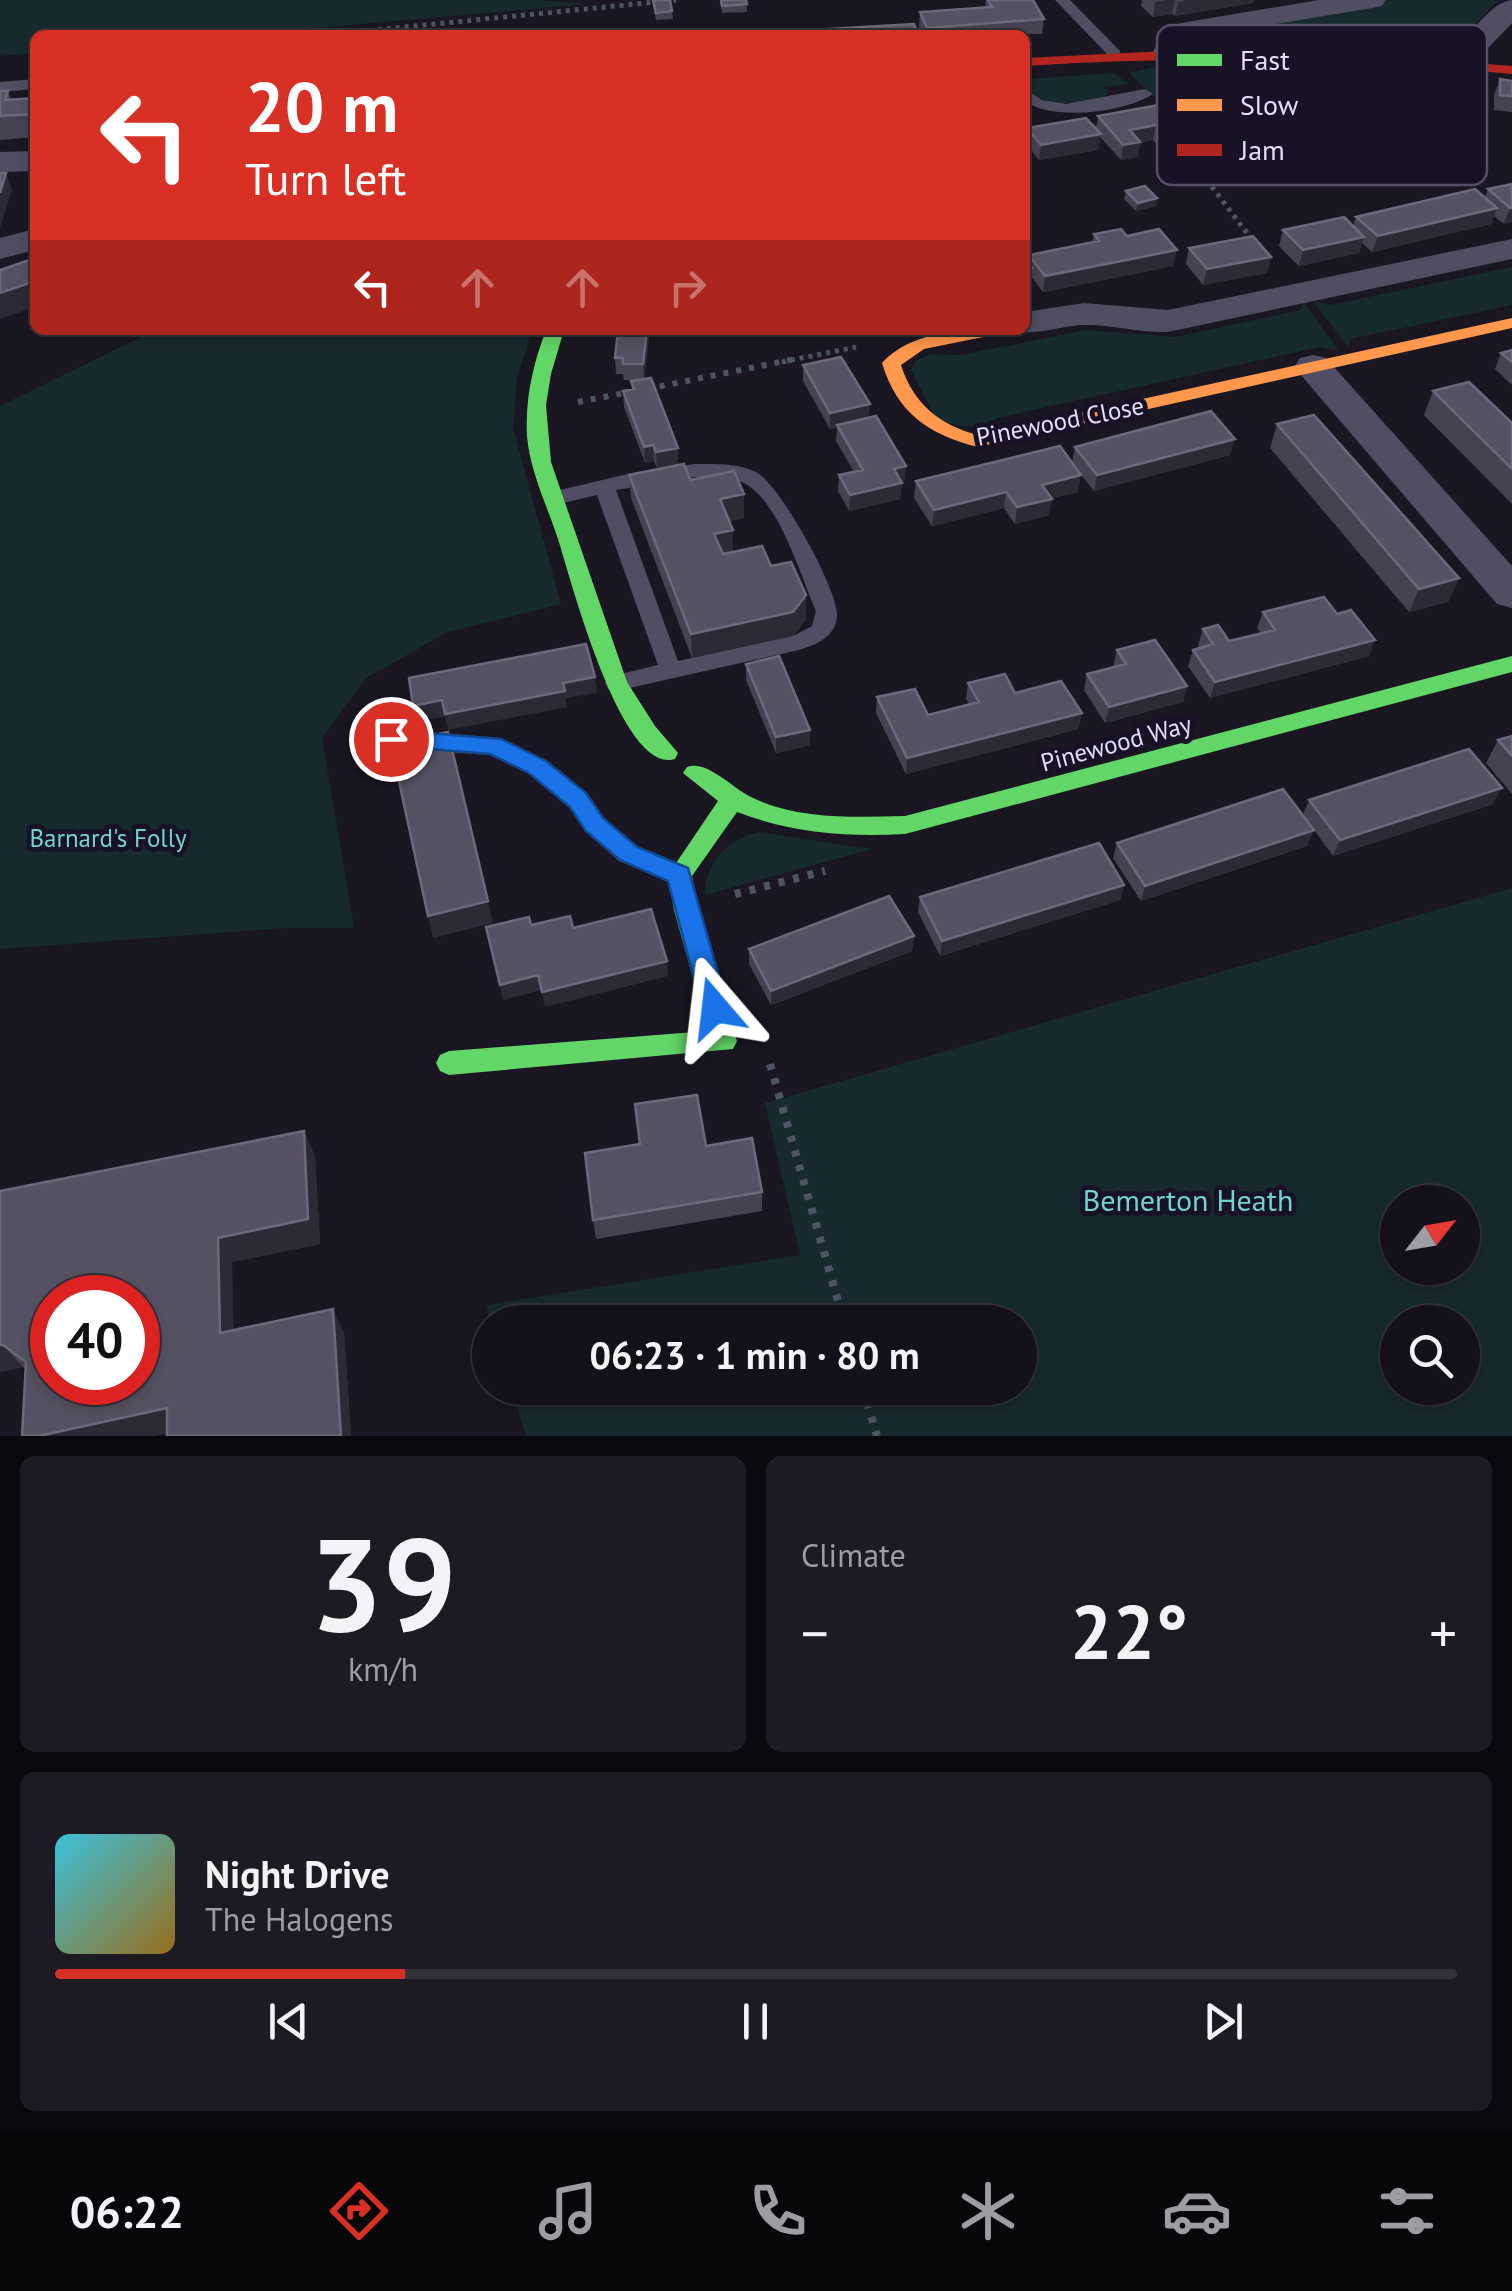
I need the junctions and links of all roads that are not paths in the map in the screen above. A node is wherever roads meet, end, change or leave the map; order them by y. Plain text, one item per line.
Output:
1 (1062, 0) edge
2 (1372, 0) edge
3 (1512, 7) edge
4 (1216, 25) edge
5 (1487, 33) edge
6 (1157, 52) edge
7 (1115, 54) junction
8 (1030, 62) edge
9 (1487, 67) edge
10 (1512, 70) edge
11 (30, 84) edge
12 (0, 87) edge
13 (1145, 94) road end
14 (1030, 100) edge
15 (30, 161) edge
16 (0, 162) edge
17 (30, 240) edge
18 (0, 249) edge
19 (1512, 249) edge
20 (1030, 322) edge
21 (1512, 323) edge
22 (553, 335) edge
23 (967, 335) edge
24 (1313, 366) junction
25 (606, 488) junction
26 (554, 498) junction
27 (1512, 593) edge
28 (1512, 664) edge
29 (671, 672) junction
30 (616, 683) junction
31 (391, 739) edge
32 (667, 753) dead end
33 (694, 773) dead end
34 (730, 801) junction
35 (680, 875) junction
36 (449, 1063) dead end

1 - 7 lane
2 - 4 street
3 - 5 street
6 - 7 street
7 - 8 street
9 - 10 street
11 - 12 lane
13 - 14 lane
15 - 16 street
17 - 18 street
19 - 20 street
21 - 24 street, Pinewood Close
22 - 26 street
23 - 24 street, Pinewood Close
24 - 27 street
25 - 26 lane
25 - 29 lane
25 - 29 lane
26 - 30 street
28 - 34 street, Pinewood Way
29 - 30 lane
30 - 32 street
31 - 35 lane
33 - 34 street, Pinewood Way
34 - 35 street
35 - 36 street

